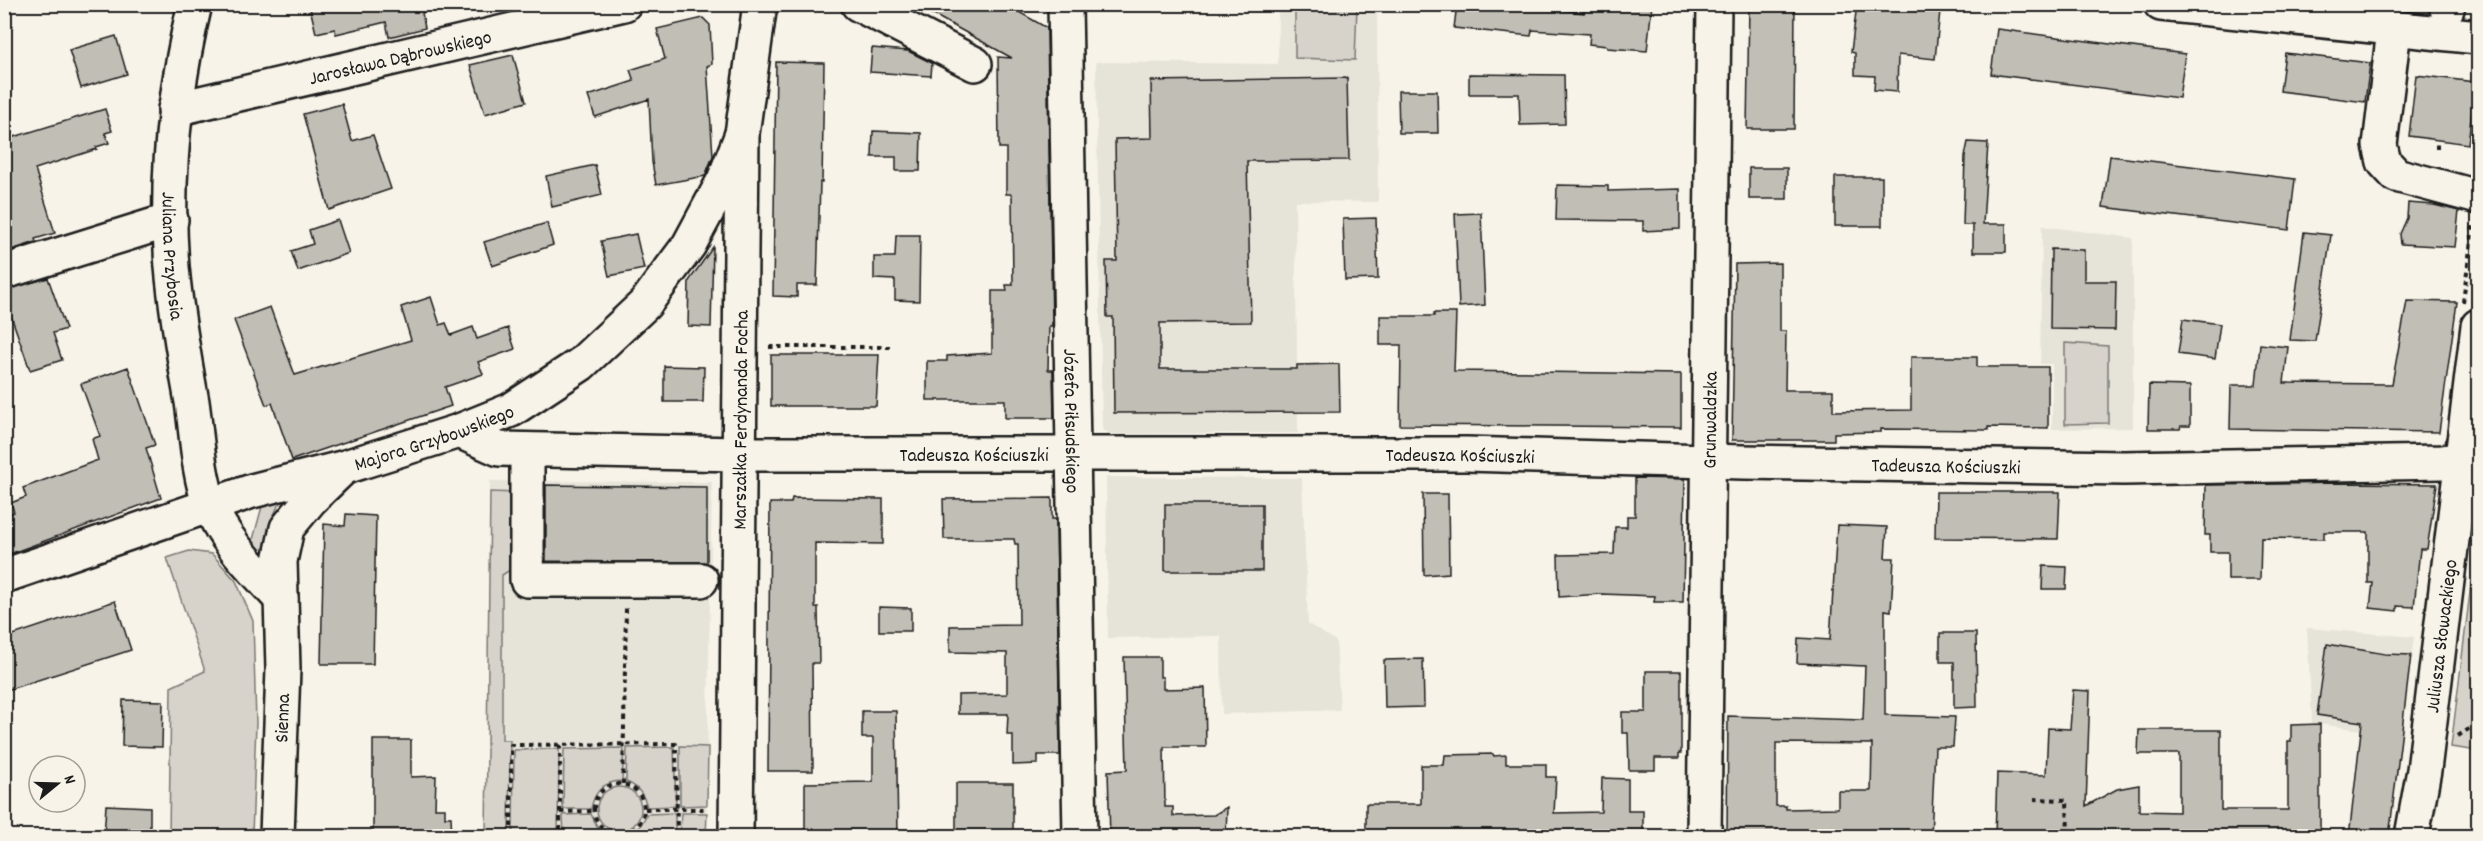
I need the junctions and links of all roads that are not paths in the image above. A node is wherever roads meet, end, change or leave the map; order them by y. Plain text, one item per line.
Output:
1 (195, 4) edge
2 (624, 4) edge
3 (760, 4) edge
4 (858, 4) edge
5 (1065, 4) edge
6 (1714, 4) edge
7 (2179, 5) edge
8 (2394, 30) junction
9 (2478, 37) edge
10 (975, 64) dead end
11 (175, 109) junction
12 (742, 134) junction
13 (2478, 197) edge
14 (171, 220) junction
15 (4, 272) edge
16 (2478, 326) edge
17 (459, 432) junction
18 (527, 450) junction
19 (738, 454) junction
20 (1073, 454) junction
21 (2463, 459) junction
22 (1709, 461) junction
23 (342, 468) junction
24 (210, 506) junction
25 (4, 576) edge
26 (701, 580) dead end
27 (281, 600) junction
28 (277, 837) edge
29 (736, 837) edge
30 (1080, 837) edge
31 (1704, 837) edge
32 (2412, 837) edge

1 - 11 street, Juliana Przybosia
2 - 11 street, Jarosława Dąbrowskiego
3 - 12 street, Marszałka Ferdynanda Focha
4 - 10 street
5 - 20 street, Józefa Piłsudskiego
6 - 22 street, Grunwaldzka
7 - 8 street
8 - 9 street
8 - 13 street
11 - 14 street, Juliana Przybosia
12 - 17 street, Majora Grzybowskiego
12 - 19 street, Marszałka Ferdynanda Focha
14 - 15 street
14 - 24 street, Juliana Przybosia
16 - 21 street, Juliusza Słowackiego
17 - 18 street, Tadeusza Kościuszki
17 - 23 street, Majora Grzybowskiego
18 - 19 street, Tadeusza Kościuszki
18 - 26 street
19 - 20 street, Tadeusza Kościuszki
19 - 29 street, Marszałka Ferdynanda Focha
20 - 22 street, Tadeusza Kościuszki
20 - 30 street, Józefa Piłsudskiego
21 - 22 street, Tadeusza Kościuszki
21 - 32 street, Juliusza Słowackiego
22 - 31 street, Grunwaldzka
23 - 24 street, Majora Grzybowskiego
23 - 27 street, Sienna
24 - 25 street, Majora Grzybowskiego
24 - 27 street
27 - 28 street, Sienna

